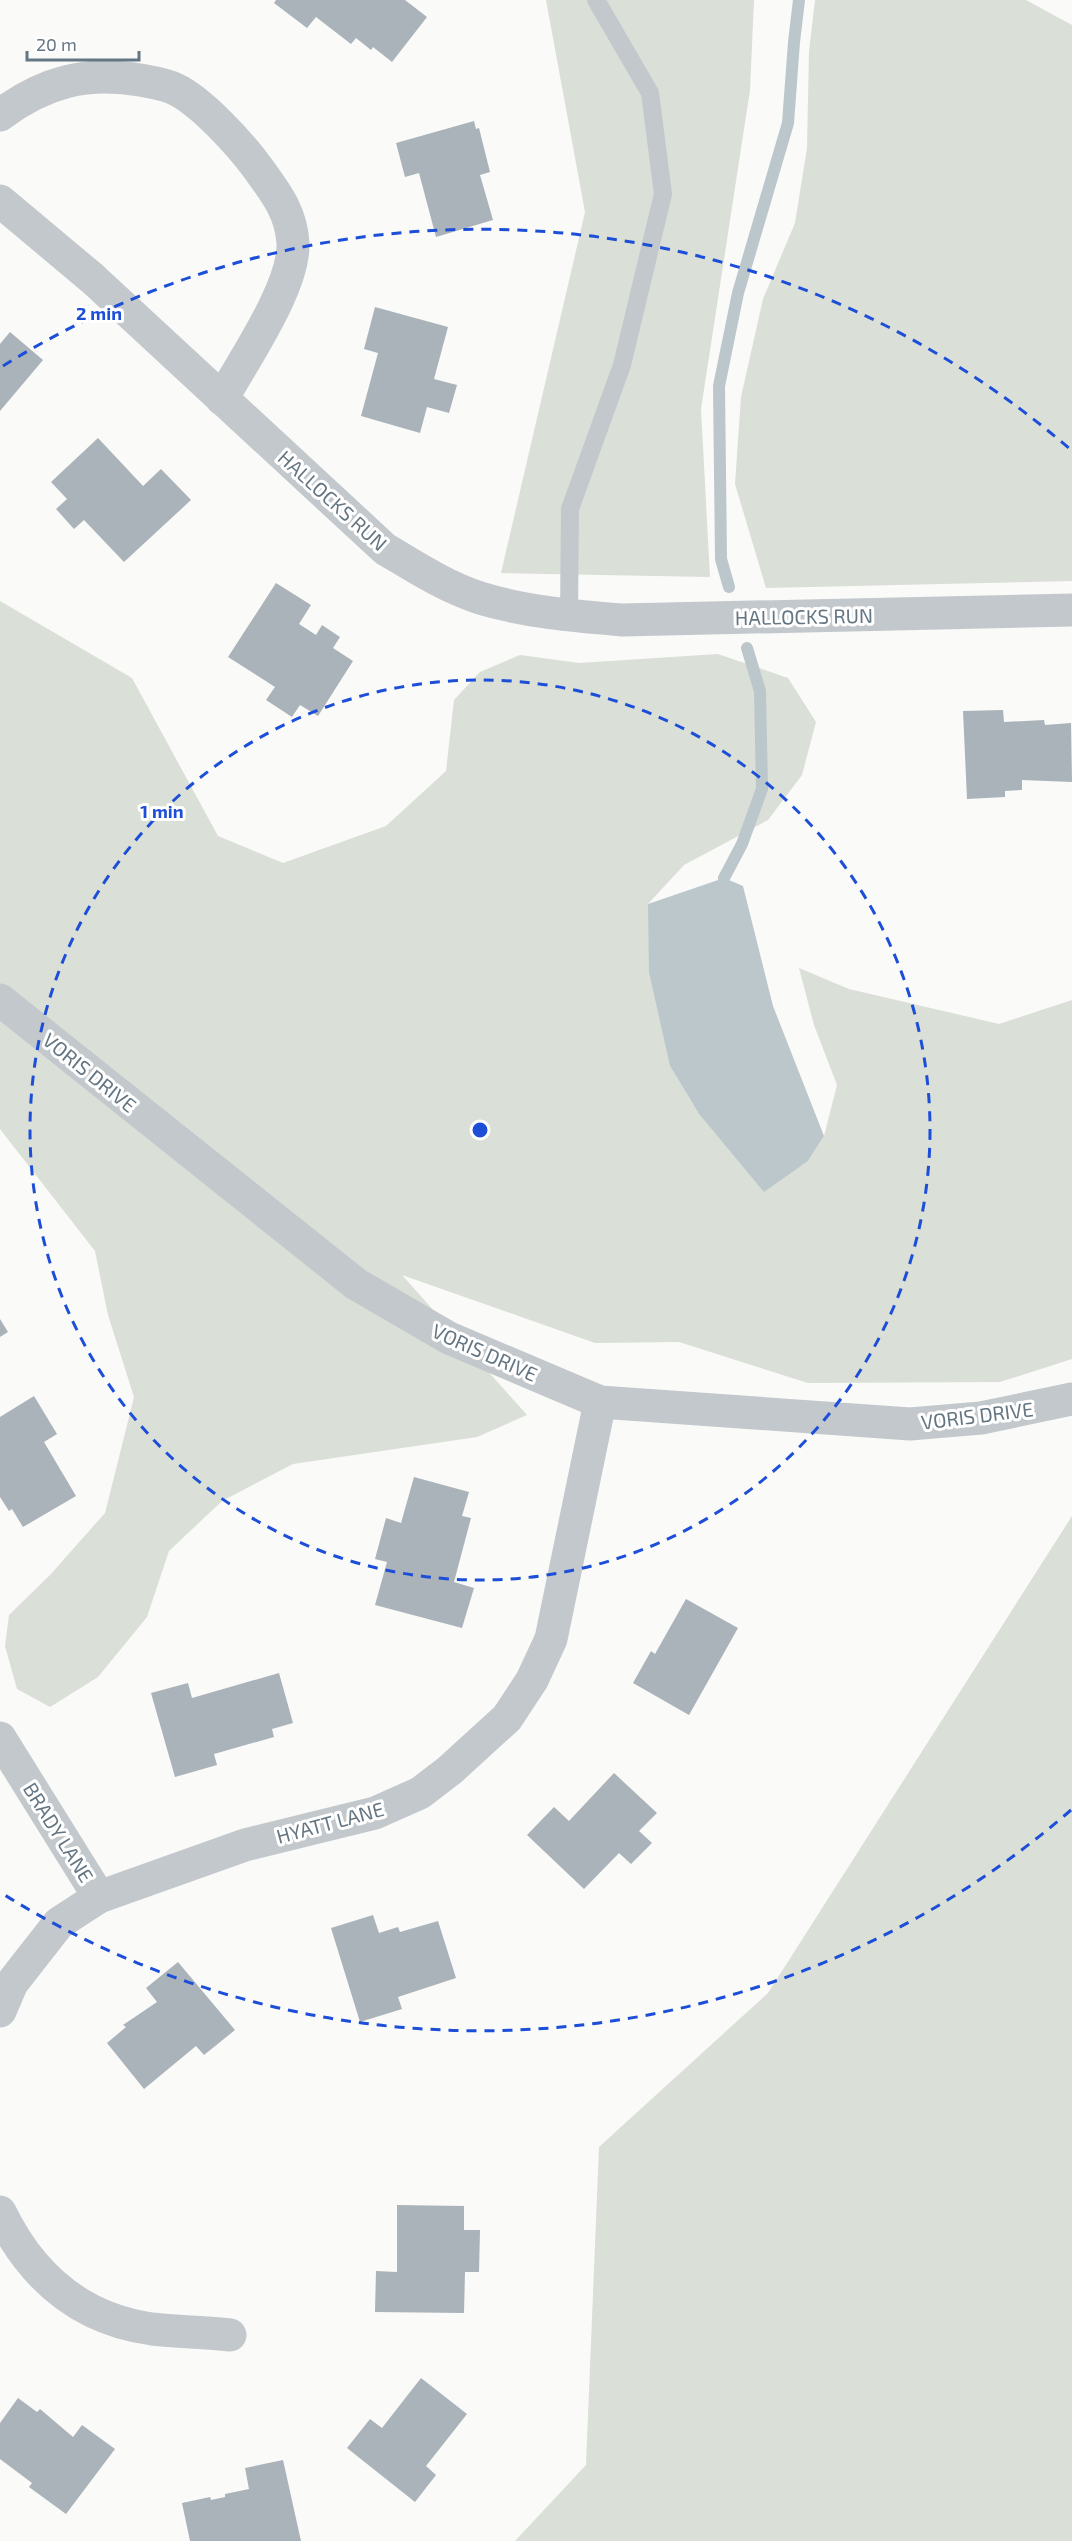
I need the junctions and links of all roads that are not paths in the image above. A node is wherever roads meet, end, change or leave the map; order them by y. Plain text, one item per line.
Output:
1 (596, 0) edge
2 (0, 115) edge
3 (0, 201) edge
4 (222, 399) junction
5 (1072, 610) edge
6 (569, 616) junction
7 (0, 1000) edge
8 (1072, 1399) edge
9 (600, 1402) junction
10 (0, 1737) edge
11 (99, 1897) junction
12 (0, 2011) edge
13 (0, 2212) edge
14 (230, 2335) dead end

1 - 6 lane
2 - 4 street
3 - 4 street, HALLOCKS RUN
4 - 6 street, HALLOCKS RUN
5 - 6 street, HALLOCKS RUN
7 - 9 street, VORIS DRIVE
8 - 9 street, VORIS DRIVE
9 - 11 street, HYATT LANE
10 - 11 street, BRADY LANE
11 - 12 street, HYATT LANE
13 - 14 street

